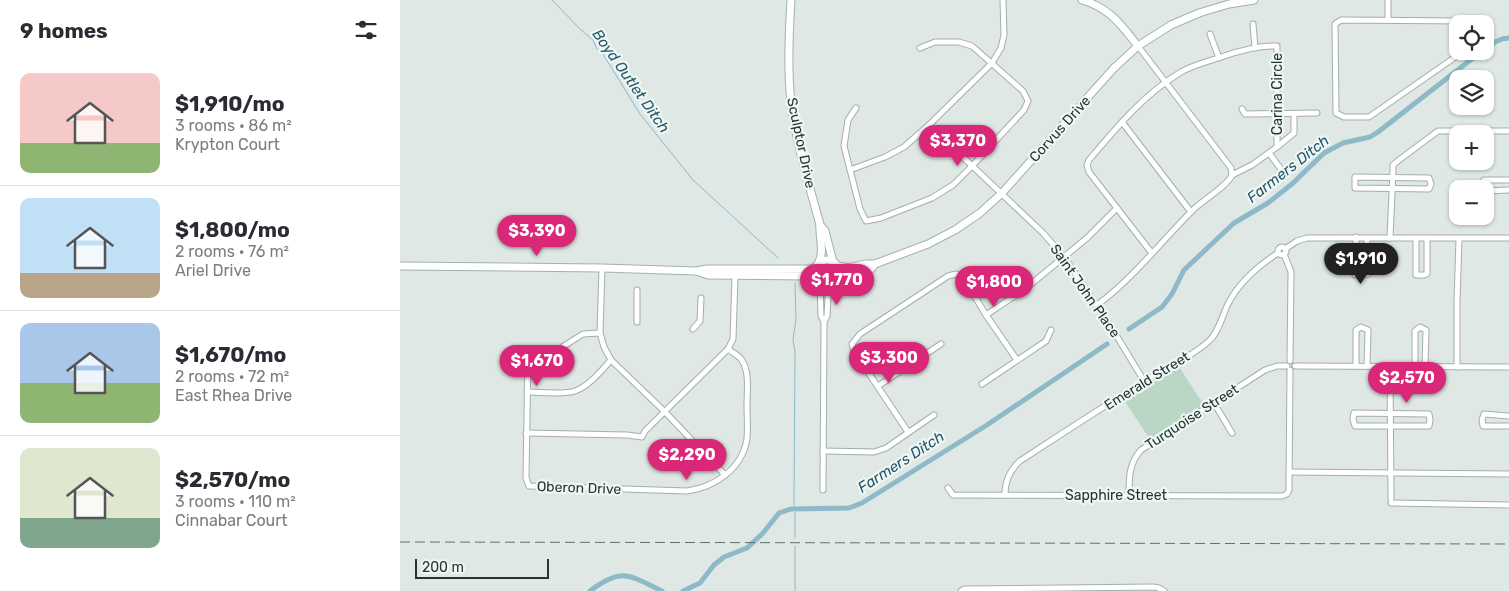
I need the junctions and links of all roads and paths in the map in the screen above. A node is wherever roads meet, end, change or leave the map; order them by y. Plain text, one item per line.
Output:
1 (791, 0) edge
2 (1003, 0) edge
3 (1082, 0) edge
4 (1254, 0) edge
5 (1388, 0) edge
6 (1388, 20) junction
7 (1449, 20) edge
8 (1253, 24) dead end
9 (1210, 34) dead end
10 (1138, 46) junction
11 (920, 48) dead end
12 (1255, 48) junction
13 (1219, 58) junction
14 (1451, 60) edge
15 (992, 63) junction
16 (1166, 82) junction
17 (856, 108) dead end
18 (1242, 109) dead end
19 (1277, 114) junction
20 (1294, 114) junction
21 (1317, 114) dead end
22 (1122, 122) junction
23 (929, 125) junction
24 (1509, 131) edge
25 (1277, 147) junction
26 (1269, 153) junction
27 (972, 166) junction
28 (850, 170) junction
29 (1283, 172) dead end
30 (1232, 175) junction
31 (1392, 178) junction
32 (1494, 180) edge
33 (1509, 180) edge
34 (1392, 188) junction
35 (1494, 190) edge
36 (1509, 190) edge
37 (1002, 193) junction
38 (1117, 208) junction
39 (1191, 212) junction
40 (820, 225) junction
41 (1356, 237) junction
42 (1367, 238) junction
43 (1390, 238) junction
44 (1416, 238) junction
45 (1427, 238) junction
46 (1509, 238) edge
47 (1459, 239) junction
48 (1152, 252) junction
49 (1282, 252) junction
50 (1064, 257) junction
51 (836, 264) junction
52 (875, 264) junction
53 (817, 265) junction
54 (400, 266) edge
55 (602, 268) junction
56 (696, 271) junction
57 (780, 273) junction
58 (735, 276) junction
59 (818, 281) junction
60 (833, 283) junction
61 (637, 290) dead end
62 (701, 298) dead end
63 (1097, 305) junction
64 (986, 315) junction
65 (637, 322) dead end
66 (824, 322) junction
67 (693, 329) dead end
68 (1051, 330) dead end
69 (600, 333) junction
70 (942, 344) dead end
71 (728, 349) junction
72 (611, 360) junction
73 (1017, 360) junction
74 (1290, 366) junction
75 (1356, 366) junction
76 (1367, 366) junction
77 (1390, 366) junction
78 (1415, 367) junction
79 (1425, 367) junction
80 (1458, 367) junction
81 (1509, 367) edge
82 (1144, 382) junction
83 (982, 384) dead end
84 (878, 386) junction
85 (527, 392) junction
86 (1214, 403) junction
87 (665, 412) junction
88 (1390, 414) junction
89 (934, 415) dead end
90 (1509, 416) edge
91 (1390, 425) junction
92 (1509, 426) edge
93 (908, 432) junction
94 (526, 433) junction
95 (1232, 433) dead end
96 (823, 451) junction
97 (1290, 472) junction
98 (1391, 473) junction
99 (1509, 474) edge
100 (725, 475) junction
101 (948, 488) dead end
102 (823, 490) dead end
103 (1005, 494) junction
104 (1129, 495) junction
105 (1509, 505) edge
106 (1099, 589) edge
107 (1153, 589) edge
108 (1043, 590) edge
109 (961, 591) edge
110 (1164, 591) edge

1 - 40 street, Sculptor Drive
2 - 15 street
3 - 10 street
4 - 10 street, Corvus Drive
5 - 6 street
6 - 7 street
6 - 14 street
8 - 12 street
9 - 13 street
10 - 16 street
10 - 37 street, Corvus Drive
11 - 15 street
12 - 13 street, Carina Circle
12 - 19 street, Carina Circle
13 - 16 street, Carina Circle
15 - 23 street
15 - 27 street
16 - 22 street, Carina Circle
16 - 30 street
17 - 28 street
18 - 19 street
19 - 20 street
19 - 25 street, Carina Circle
20 - 21 street
20 - 25 street
22 - 38 street, Carina Circle
22 - 39 street
23 - 27 street, Saint John Place
23 - 28 street
24 - 31 street
25 - 26 street, Carina Circle
26 - 29 street
26 - 30 street, Carina Circle
27 - 28 street
27 - 37 street, Saint John Place
30 - 39 street, Carina Circle
31 - 34 street
31 - 34 street
31 - 34 street
32 - 33 street
34 - 43 street
35 - 36 street
37 - 50 street, Saint John Place
37 - 52 street, Corvus Drive
38 - 48 street
38 - 50 street
39 - 48 street, Carina Circle
40 - 51 street, Sculptor Drive
40 - 53 street, Sculptor Drive
41 - 42 street, Emerald Street
41 - 42 street
41 - 49 street, Emerald Street
42 - 43 street, Emerald Street
43 - 44 street, Emerald Street
44 - 45 street, Emerald Street
44 - 45 street
45 - 47 street, Emerald Street
46 - 47 street, Emerald Street
47 - 80 street
48 - 63 street, Carina Circle
49 - 74 street
49 - 82 street, Emerald Street
50 - 63 street, Saint John Place
50 - 64 street
51 - 52 street, Corvus Drive
51 - 53 street
51 - 60 street
52 - 60 street, Corvus Drive
53 - 57 street
53 - 59 street
54 - 55 street
55 - 56 street
55 - 69 street
56 - 57 street
56 - 58 street
57 - 58 street
57 - 59 street
58 - 71 street
59 - 60 street
59 - 66 street
60 - 66 street
61 - 65 street
62 - 67 street
63 - 82 street, Saint John Place
64 - 73 street
64 - 84 street
66 - 96 street
68 - 73 street
69 - 72 street
69 - 85 street
70 - 84 street
71 - 87 street
71 - 100 street, Oberon Drive
72 - 85 street
72 - 87 street
73 - 83 street
74 - 75 street, Turquoise Street
74 - 86 street, Turquoise Street
74 - 97 street
75 - 76 street, Turquoise Street
75 - 76 street
76 - 77 street, Turquoise Street
77 - 78 street, Turquoise Street
77 - 88 street
78 - 79 street, Turquoise Street
78 - 79 street
79 - 80 street, Turquoise Street
80 - 81 street, Turquoise Street
82 - 103 street, Emerald Street
84 - 93 street
85 - 94 street
86 - 95 street
86 - 104 street, Turquoise Street
87 - 94 street
87 - 100 street
88 - 91 street
88 - 91 street
88 - 91 street
89 - 93 street
90 - 92 street
91 - 98 street
93 - 96 street
94 - 100 street, Oberon Drive
96 - 102 street
97 - 98 street
97 - 104 street, Sapphire Street
98 - 99 street
98 - 105 street
101 - 103 street, Sapphire Street
103 - 104 street, Sapphire Street
106 - 107 street
106 - 108 street
107 - 110 street
108 - 109 street

